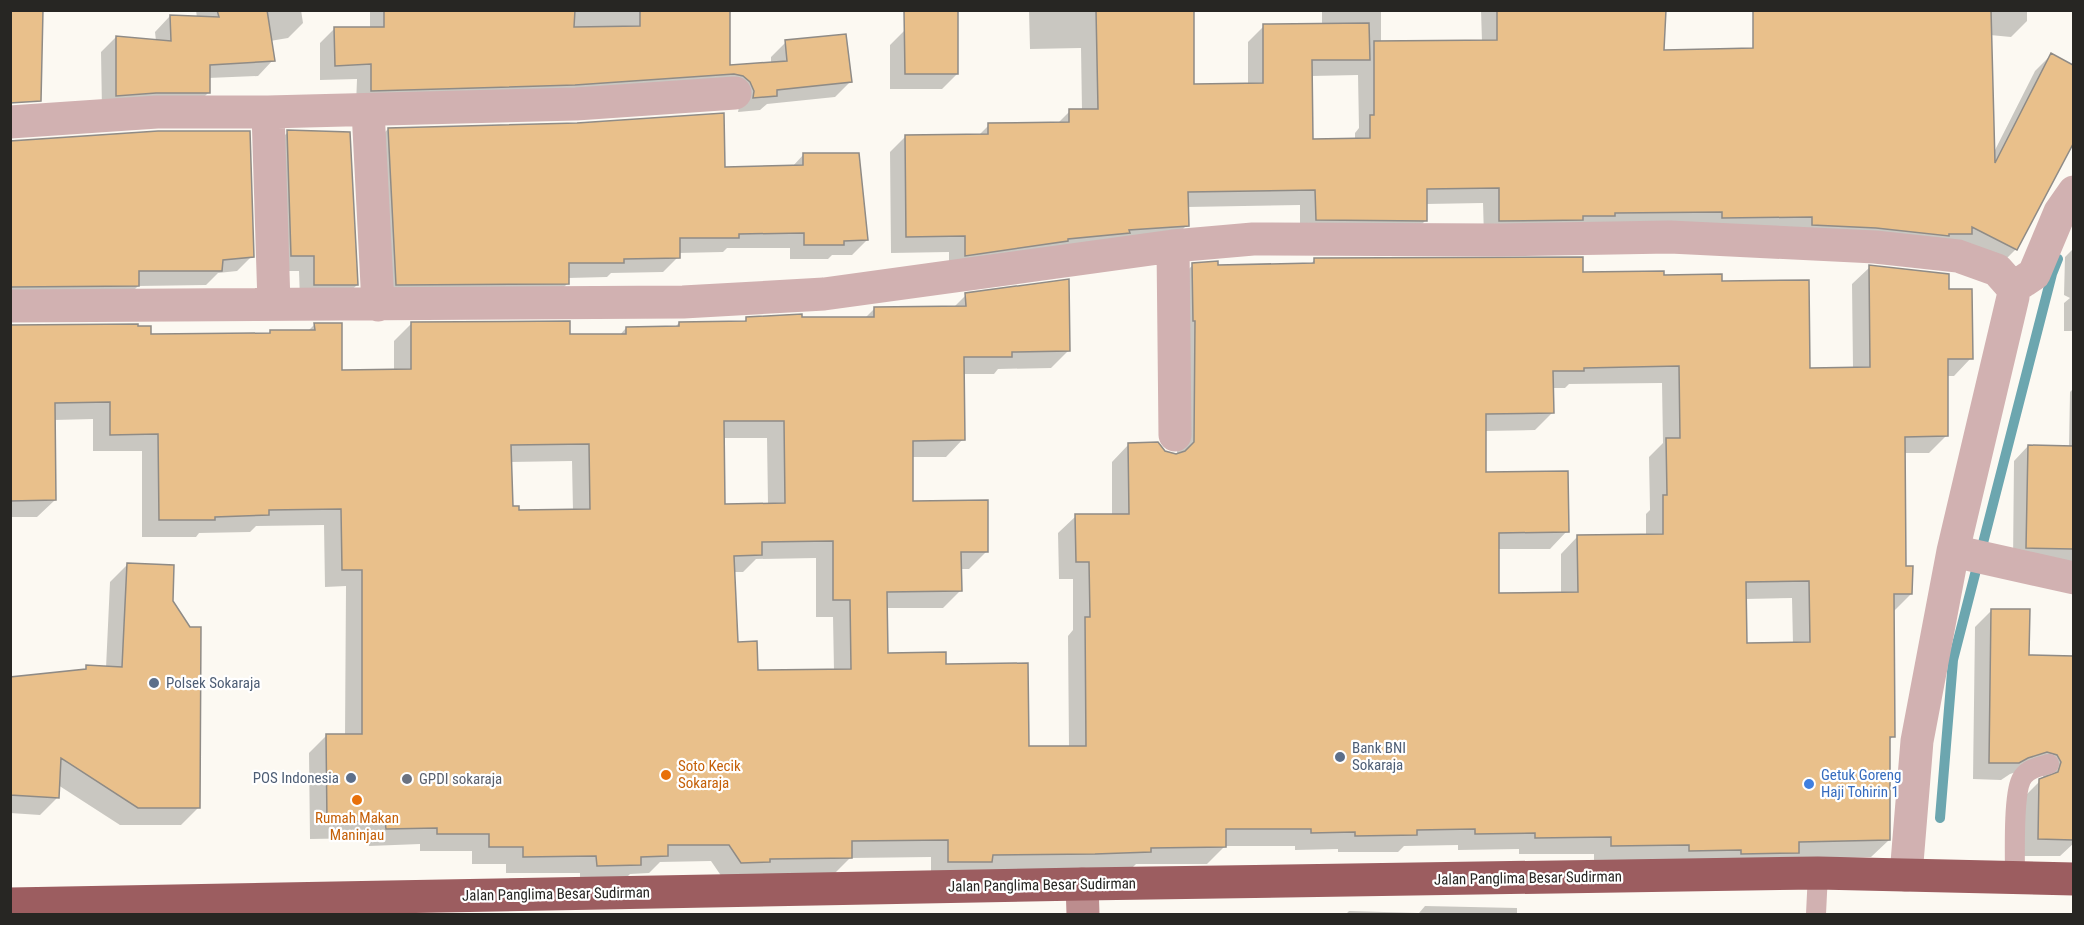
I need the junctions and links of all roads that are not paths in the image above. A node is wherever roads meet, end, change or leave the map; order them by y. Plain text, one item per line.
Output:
1 (735, 93) dead end
2 (368, 110) junction
3 (268, 112) junction
4 (10, 122) edge
5 (2073, 192) edge
6 (1173, 246) junction
7 (2013, 288) junction
8 (274, 304) junction
9 (378, 305) junction
10 (10, 306) edge
11 (1175, 435) dead end
12 (1959, 553) junction
13 (2073, 578) edge
14 (2049, 764) dead end
15 (1818, 873) junction
16 (1906, 875) junction
17 (2015, 878) junction
18 (2073, 879) edge
19 (1083, 899) edge
20 (18, 907) edge
21 (1816, 915) edge

1 - 2 street
2 - 3 street
2 - 9 street
3 - 4 street
3 - 8 street
5 - 7 street
6 - 7 street
6 - 9 street
6 - 11 street
7 - 12 street
8 - 9 street
8 - 10 street
12 - 13 street
12 - 16 street
14 - 17 lane
15 - 16 highway, Jalan Panglima Besar Sudirman
15 - 19 highway, Jalan Panglima Besar Sudirman
15 - 21 lane
16 - 17 highway, Jalan Panglima Besar Sudirman
17 - 18 highway, Jalan Panglima Besar Sudirman
19 - 20 highway, Jalan Panglima Besar Sudirman

